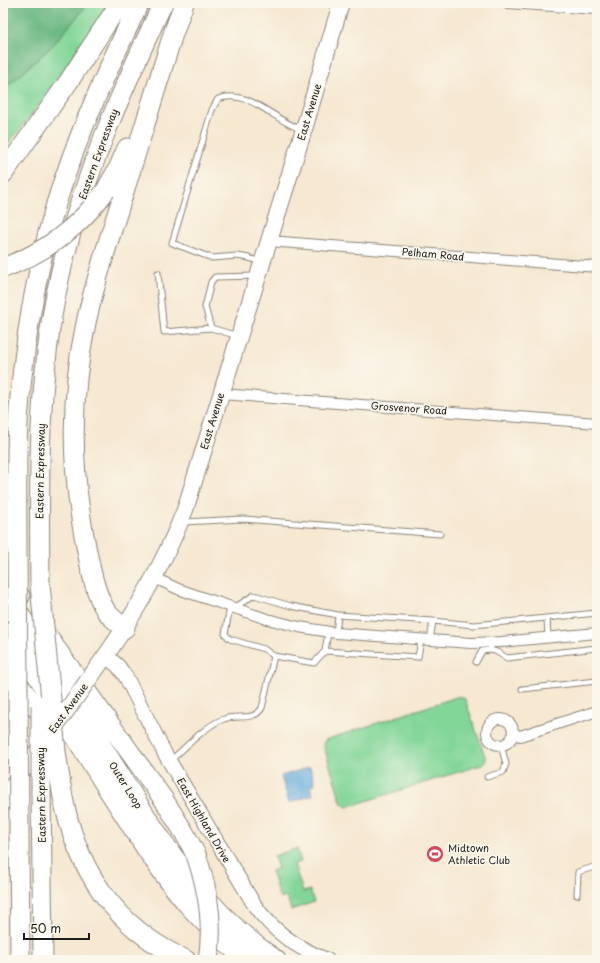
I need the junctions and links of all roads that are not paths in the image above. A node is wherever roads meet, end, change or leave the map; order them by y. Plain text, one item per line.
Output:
1 (120, 3) edge
2 (139, 3) edge
3 (163, 3) edge
4 (184, 3) edge
5 (341, 3) edge
6 (508, 3) edge
7 (597, 9) edge
8 (173, 34) junction
9 (39, 122) junction
10 (304, 130) junction
11 (3, 164) edge
12 (3, 174) edge
13 (269, 241) junction
14 (597, 267) edge
15 (3, 268) edge
16 (260, 269) junction
17 (158, 273) dead end
18 (211, 328) junction
19 (239, 336) junction
20 (221, 394) junction
21 (597, 422) edge
22 (3, 459) edge
23 (180, 522) junction
24 (440, 534) dead end
25 (17, 543) junction
26 (3, 572) edge
27 (154, 578) junction
28 (40, 584) junction
29 (3, 587) edge
30 (232, 607) junction
31 (597, 613) edge
32 (338, 615) junction
33 (547, 618) junction
34 (3, 620) edge
35 (432, 621) junction
36 (125, 628) junction
37 (597, 632) edge
38 (332, 633) junction
39 (548, 637) junction
40 (425, 640) junction
41 (491, 646) junction
42 (597, 648) edge
43 (325, 651) junction
44 (106, 656) junction
45 (274, 656) junction
46 (476, 662) dead end
47 (3, 664) edge
48 (597, 681) edge
49 (522, 689) dead end
50 (597, 711) edge
51 (513, 733) junction
52 (501, 745) junction
53 (170, 762) junction
54 (487, 777) dead end
55 (3, 802) edge
56 (151, 856) junction
57 (597, 866) edge
58 (577, 895) dead end
59 (20, 896) junction
60 (14, 960) edge
61 (20, 960) edge
62 (43, 960) edge
63 (185, 960) edge
64 (208, 960) edge
65 (247, 960) edge
66 (276, 960) edge
67 (327, 960) edge

1 - 9 highway
2 - 25 highway
3 - 28 highway, Eastern Expressway
4 - 8 highway
5 - 10 main road, East Avenue
6 - 7 street
8 - 15 highway, bridge
8 - 36 highway
9 - 11 highway
9 - 12 highway
10 - 13 main road, East Avenue
10 - 16 lane
13 - 14 street, Pelham Road
13 - 16 main road, East Avenue
16 - 18 lane
16 - 19 main road, East Avenue
17 - 18 lane
18 - 19 lane
19 - 20 main road, East Avenue
20 - 21 street, Grosvenor Road
20 - 23 main road, East Avenue
22 - 25 highway
23 - 24 lane
23 - 27 main road, East Avenue
25 - 59 highway, bridge
26 - 64 highway, bridge
27 - 30 street
27 - 36 main road, East Avenue
28 - 62 highway, Eastern Expressway, bridge
28 - 63 highway, bridge
29 - 66 highway, Outer Loop
30 - 32 lane
30 - 38 street
30 - 45 lane
31 - 33 lane
32 - 35 lane
32 - 38 lane
33 - 35 lane
33 - 39 lane
34 - 56 highway, Outer Loop
35 - 40 lane
36 - 44 main road, East Avenue
37 - 39 street
38 - 40 street
38 - 43 lane
39 - 41 street
40 - 41 street
40 - 43 lane
41 - 42 lane
41 - 46 lane
43 - 45 lane
44 - 53 street, East Highland Drive
44 - 55 main road, East Avenue, bridge
45 - 53 lane
47 - 56 highway
48 - 49 lane
50 - 51 street
51 - 52 street
51 - 52 street
52 - 54 lane
53 - 67 street, East Highland Drive
56 - 65 highway, Outer Loop
57 - 58 lane
59 - 60 highway
59 - 61 highway

